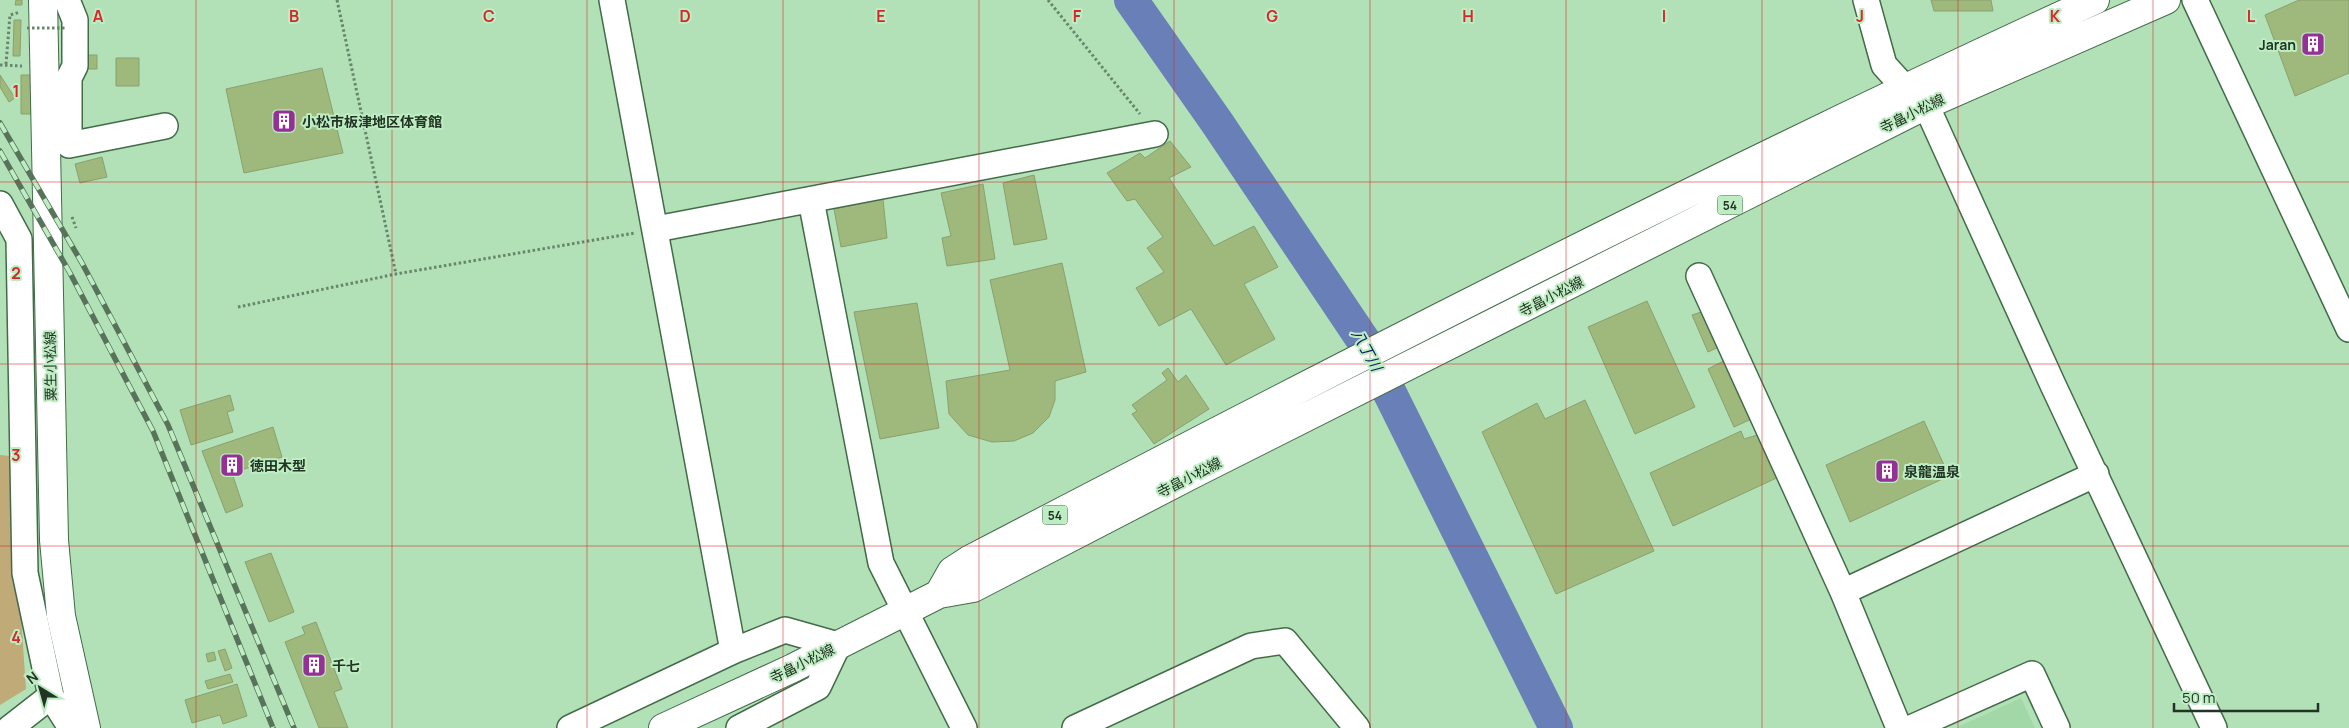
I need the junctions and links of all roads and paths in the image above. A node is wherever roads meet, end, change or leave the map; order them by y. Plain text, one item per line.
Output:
1 (67, 0) edge
2 (337, 0) edge
3 (612, 0) edge
4 (1048, 0) edge
5 (1866, 0) edge
6 (2095, 0) edge
7 (2166, 0) edge
8 (2196, 0) edge
9 (35, 4) edge
10 (27, 28) dead end
11 (66, 28) dead end
12 (0, 64) edge
13 (6, 64) junction
14 (25, 66) dead end
15 (1904, 87) junction
16 (1926, 105) junction
17 (165, 126) dead end
18 (1155, 134) joint
19 (811, 200) junction
20 (0, 204) edge
21 (656, 230) junction
22 (396, 274) junction
23 (1699, 276) dead end
24 (238, 307) dead end
25 (2349, 329) edge
26 (2096, 474) junction
27 (1843, 592) junction
28 (939, 594) junction
29 (907, 611) junction
30 (838, 645) junction
31 (733, 651) junction
32 (51, 696) junction
33 (10, 728) edge
34 (71, 728) edge
35 (86, 728) edge
36 (570, 728) edge
37 (664, 728) edge
38 (739, 728) edge
39 (964, 728) edge
40 (1075, 728) edge
41 (1357, 728) edge
42 (1899, 728) edge
43 (1911, 728) edge
44 (2057, 728) edge
45 (2214, 728) edge

1 - 17 street
2 - 22 path
3 - 21 street
4 - 18 path
5 - 15 street
6 - 15 main road, 寺畠小松線 / 54
7 - 16 main road, 寺畠小松線 / 54
8 - 25 street
9 - 13 path
9 - 35 main road, 粟生小松線
10 - 11 path, bridge
12 - 13 path
13 - 14 path
15 - 16 street
15 - 28 main road, 寺畠小松線 / 54
16 - 26 street
16 - 28 main road, 寺畠小松線 / 54
18 - 19 street
19 - 21 street
19 - 29 street
20 - 32 street
21 - 22 path
21 - 31 street
22 - 24 path
23 - 27 street
26 - 27 street
26 - 45 street
27 - 42 street
28 - 29 main road, 寺畠小松線 / 54
29 - 30 main road, 寺畠小松線 / 54
29 - 39 street
30 - 31 street
30 - 37 main road, 寺畠小松線 / 54
30 - 38 street
31 - 36 street
32 - 33 street
32 - 34 street
40 - 41 street
43 - 44 street

